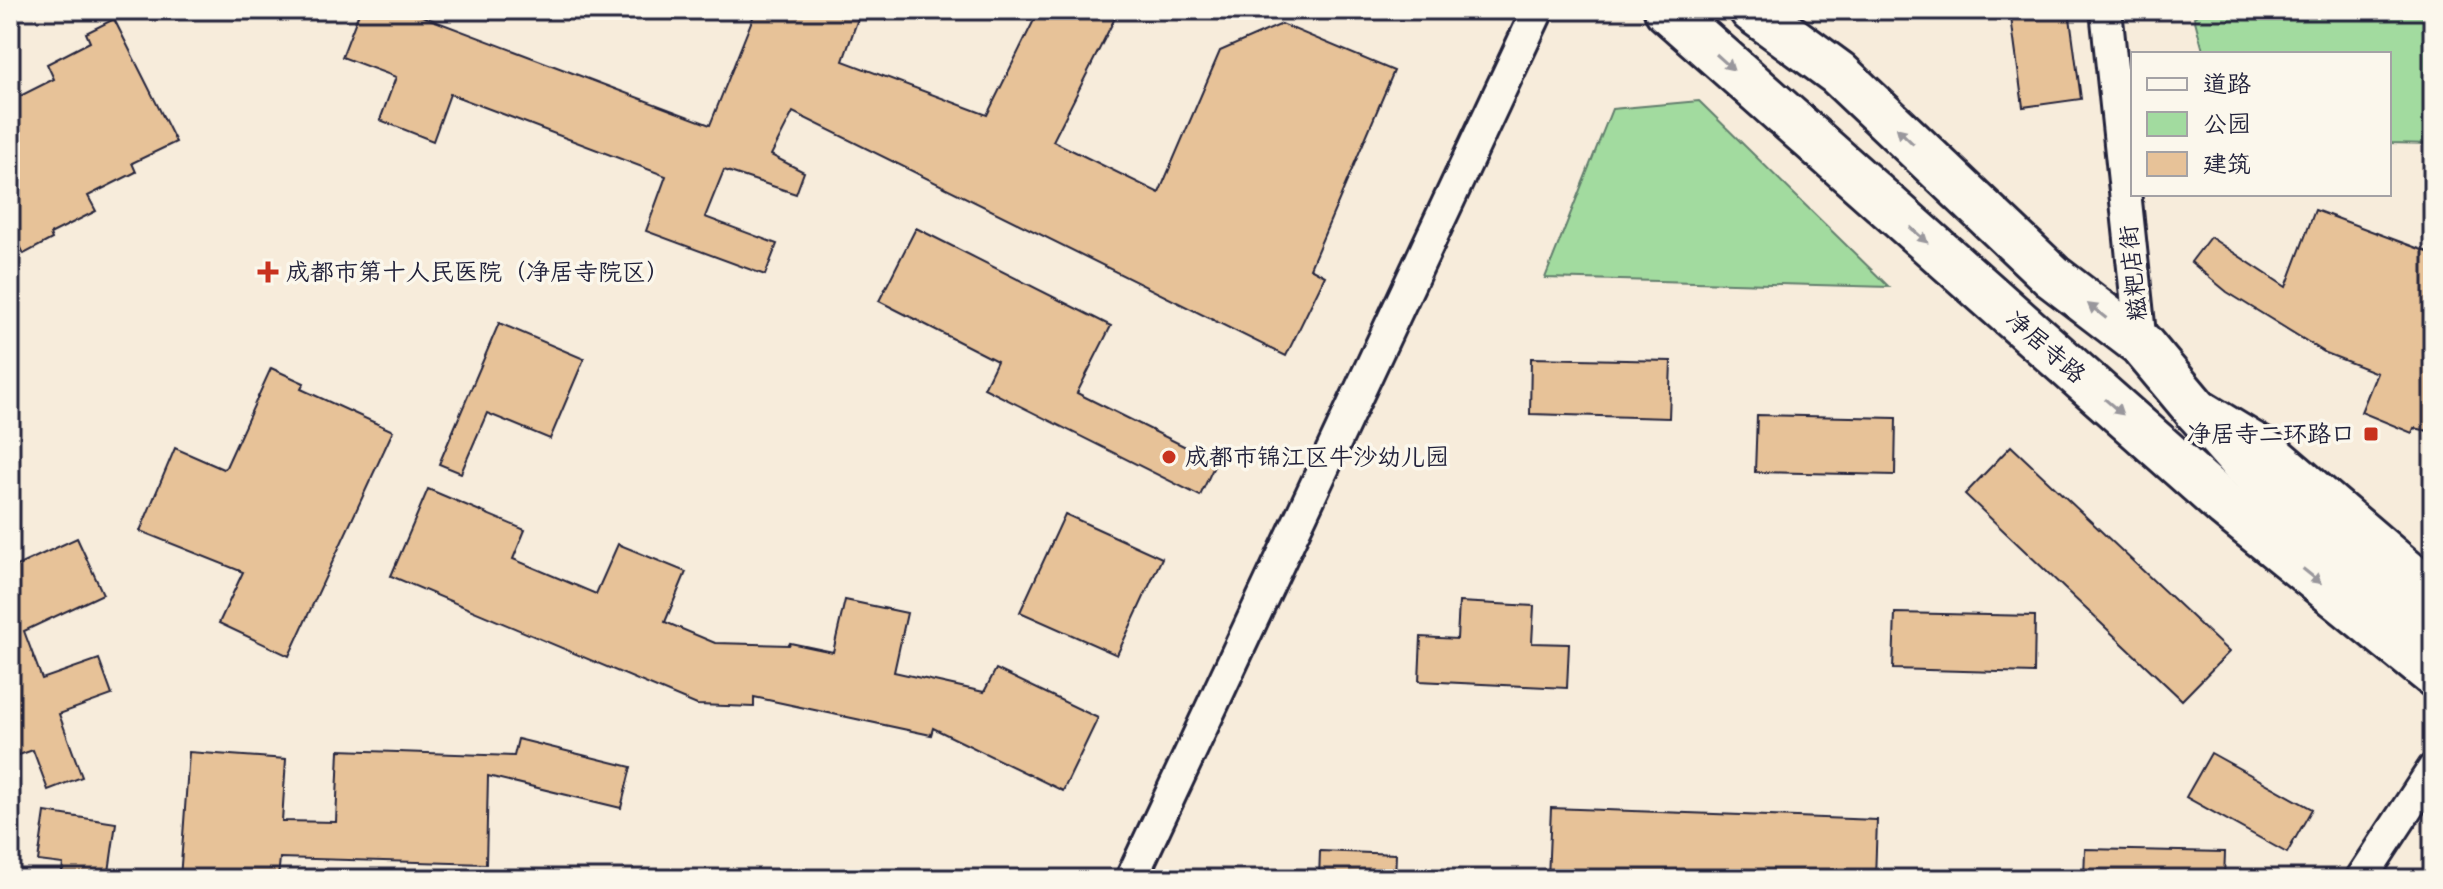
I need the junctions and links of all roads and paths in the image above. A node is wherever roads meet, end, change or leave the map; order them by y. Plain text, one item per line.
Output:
1 (1538, 10) edge
2 (1667, 10) edge
3 (1752, 10) edge
4 (2106, 10) edge
5 (2141, 344) junction
6 (2197, 411) junction
7 (2433, 595) edge
8 (2433, 637) edge
9 (2433, 674) edge
10 (2433, 769) edge
11 (1131, 879) edge
12 (2361, 879) edge

1 - 11 street
2 -> 9 main road, 净居寺路
5 -> 3 main road
4 - 5 street, 糍粑店街
5 - 6 main road
6 - 7 main road
6 - 8 main road
10 - 12 street

